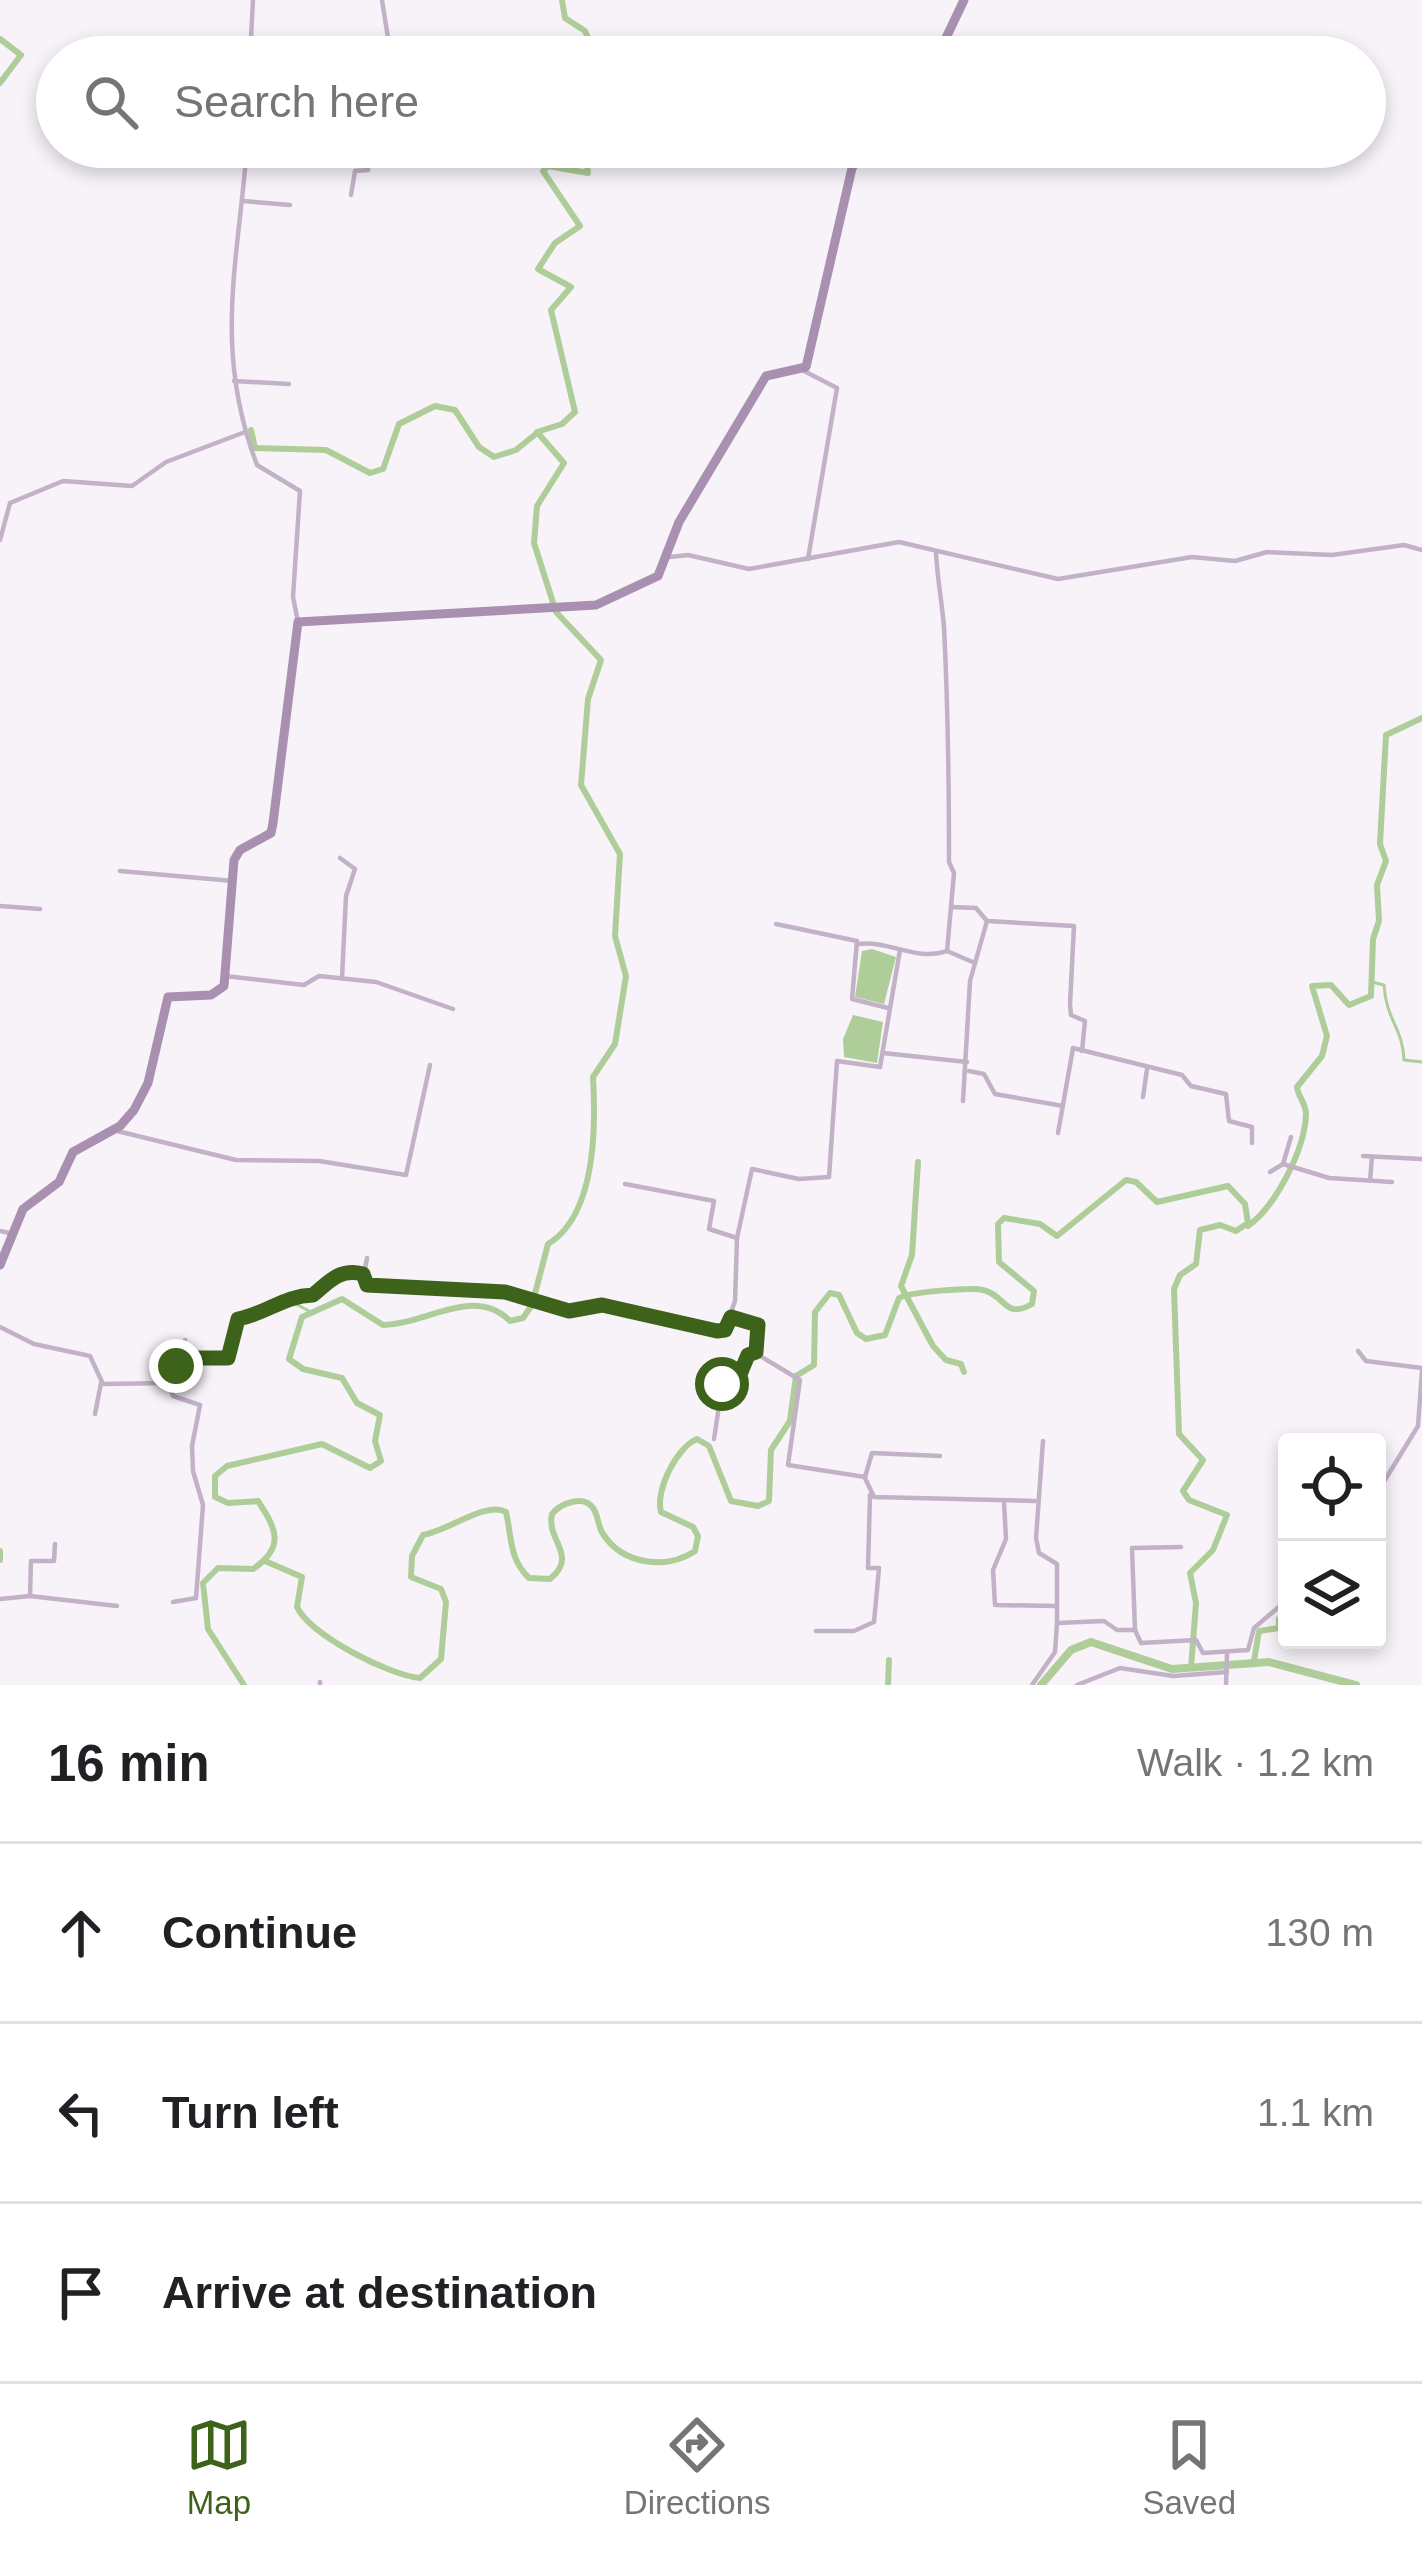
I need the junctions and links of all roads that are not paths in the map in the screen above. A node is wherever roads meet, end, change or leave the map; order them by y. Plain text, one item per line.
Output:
1 (253, 0) edge
2 (382, 0) edge
3 (964, 0) edge
4 (251, 36) edge
5 (388, 36) edge
6 (947, 36) edge
7 (245, 168) edge
8 (368, 168) edge
9 (853, 168) edge
10 (351, 195) dead end
11 (243, 201) junction
12 (290, 205) dead end
13 (803, 370) junction
14 (234, 381) junction
15 (289, 384) dead end
16 (246, 432) junction
17 (0, 540) edge
18 (1422, 550) edge
19 (936, 552) junction
20 (808, 559) junction
21 (661, 565) junction
22 (298, 622) junction
23 (340, 858) dead end
24 (120, 872) dead end
25 (233, 881) junction
26 (0, 906) edge
27 (951, 907) junction
28 (40, 909) dead end
29 (987, 921) junction
30 (776, 924) dead end
31 (858, 944) junction
32 (900, 950) junction
33 (947, 951) junction
34 (975, 962) junction
35 (225, 976) junction
36 (342, 978) junction
37 (888, 1008) junction
38 (453, 1009) dead end
39 (1082, 1051) junction
40 (883, 1053) junction
41 (969, 1062) junction
42 (430, 1065) dead end
43 (1147, 1069) junction
44 (968, 1071) junction
45 (1143, 1097) dead end
46 (963, 1101) dead end
47 (1064, 1106) junction
48 (113, 1130) junction
49 (1058, 1133) dead end
50 (1291, 1137) dead end
51 (1252, 1142) dead end
52 (1363, 1156) dead end
53 (1372, 1157) junction
54 (1422, 1160) edge
55 (1284, 1164) junction
56 (1270, 1172) dead end
57 (1370, 1181) junction
58 (1393, 1183) dead end
59 (625, 1184) dead end
60 (0, 1231) edge
61 (14, 1234) junction
62 (737, 1238) junction
63 (367, 1258) dead end
64 (0, 1265) edge
65 (363, 1274) junction
66 (731, 1317) junction
67 (0, 1327) edge
68 (185, 1340) dead end
69 (756, 1352) junction
70 (1358, 1352) dead end
71 (184, 1358) junction
72 (1422, 1370) edge
73 (101, 1383) junction
74 (169, 1383) junction
75 (95, 1414) dead end
76 (714, 1439) dead end
77 (1042, 1441) dead end
78 (940, 1456) dead end
79 (864, 1476) junction
80 (1386, 1478) edge
81 (870, 1495) junction
82 (1036, 1501) junction
83 (1004, 1502) junction
84 (55, 1544) dead end
85 (1181, 1546) dead end
86 (30, 1596) junction
87 (0, 1599) edge
88 (173, 1602) dead end
89 (117, 1606) dead end
90 (1056, 1606) junction
91 (1278, 1608) edge
92 (1057, 1624) junction
93 (1136, 1630) junction
94 (816, 1631) dead end
95 (1227, 1664) junction
96 (1032, 1685) edge
97 (1077, 1685) edge
98 (1228, 1685) edge

1 - 4 street
2 - 5 street
3 - 6 main road
7 - 11 street
8 - 10 street
9 - 13 main road
11 - 12 street
11 - 14 street
13 - 20 street
13 - 21 main road
14 - 15 street
14 - 16 street
16 - 17 street
16 - 22 street
18 - 19 street
19 - 20 street
19 - 27 street
20 - 21 street
21 - 22 main road
22 - 25 main road
23 - 36 street
24 - 25 street
25 - 35 main road
26 - 28 street
27 - 29 street
27 - 33 street
29 - 34 street
29 - 39 street
30 - 31 street
31 - 32 street
31 - 37 street
32 - 33 street
32 - 37 street
33 - 34 street
34 - 41 street
35 - 36 street
35 - 48 main road
36 - 38 street
37 - 40 street
39 - 43 street
39 - 47 street
40 - 41 street
40 - 62 street
41 - 44 street
42 - 48 street
43 - 45 street
43 - 51 street
44 - 46 street
44 - 47 street
47 - 49 street
48 - 61 main road
50 - 55 street
52 - 53 street
53 - 54 street
53 - 57 street
55 - 56 street
55 - 57 street
57 - 58 street
59 - 62 street
60 - 61 street
61 - 64 main road
62 - 66 street
63 - 65 street
65 - 66 street
65 - 71 street
66 - 69 street
67 - 73 street
68 - 71 street
69 - 76 street
69 - 79 street
70 - 72 street
71 - 74 street
72 - 80 street
73 - 74 street
73 - 75 street
74 - 88 street
77 - 82 street
78 - 79 street
79 - 81 street
81 - 83 street
81 - 94 street
82 - 83 street
82 - 90 street
83 - 90 street
84 - 86 street
85 - 93 street
86 - 87 street
86 - 89 street
90 - 92 street
91 - 95 street
92 - 93 street
92 - 96 street
93 - 95 street
95 - 97 street
95 - 98 street

